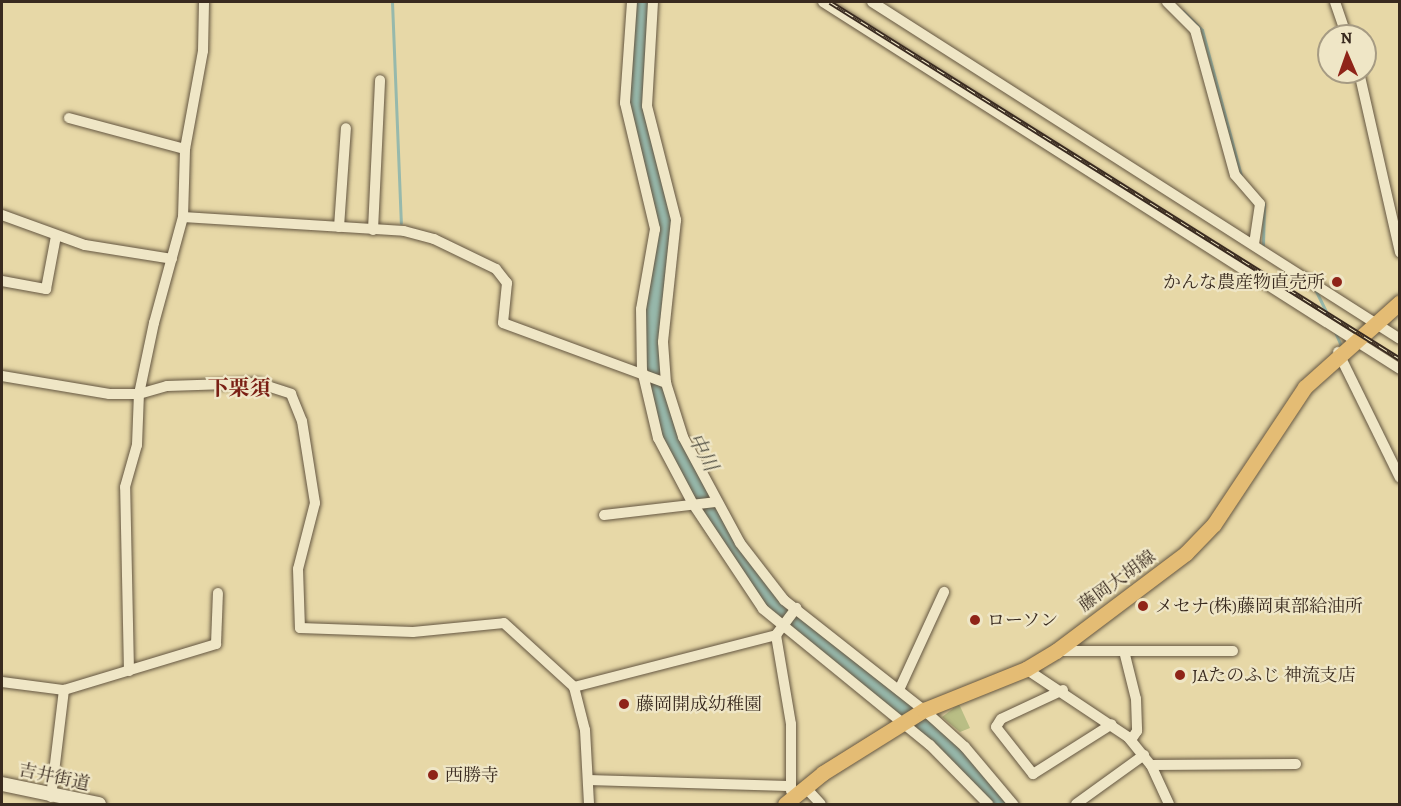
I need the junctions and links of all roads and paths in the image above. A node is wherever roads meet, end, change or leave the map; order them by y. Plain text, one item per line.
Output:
1 (204, 2) edge
2 (632, 2) edge
3 (653, 2) edge
4 (823, 2) edge
5 (872, 2) edge
6 (1167, 2) edge
7 (1335, 2) edge
8 (1343, 24) edge
9 (380, 80) dead end
10 (1362, 84) edge
11 (69, 118) dead end
12 (346, 128) dead end
13 (185, 149) junction
14 (2, 215) edge
15 (183, 217) junction
16 (339, 227) junction
17 (373, 230) junction
18 (56, 236) junction
19 (1254, 244) junction
20 (1400, 252) edge
21 (172, 259) junction
22 (2, 282) edge
23 (1400, 302) edge
24 (1372, 322) junction
25 (1400, 339) edge
26 (1352, 340) junction
27 (1338, 352) junction
28 (1400, 369) edge
29 (642, 370) junction
30 (2, 376) edge
31 (666, 383) junction
32 (139, 394) junction
33 (1400, 478) edge
34 (717, 502) junction
35 (693, 504) junction
36 (604, 515) dead end
37 (944, 592) dead end
38 (218, 593) dead end
39 (796, 608) junction
40 (780, 631) junction
41 (1056, 651) junction
42 (1124, 651) junction
43 (1233, 651) dead end
44 (1026, 669) junction
45 (129, 670) junction
46 (2, 682) edge
47 (574, 687) junction
48 (64, 690) junction
49 (899, 690) junction
50 (1063, 690) junction
51 (912, 717) junction
52 (1112, 724) junction
53 (1131, 740) junction
54 (1144, 755) junction
55 (1296, 764) dead end
56 (1151, 765) junction
57 (588, 780) junction
58 (2, 784) edge
59 (793, 794) edge
60 (51, 797) junction
61 (97, 804) edge
62 (589, 804) edge
63 (821, 804) edge
64 (988, 804) edge
65 (1012, 804) edge
66 (1076, 804) edge
67 (1169, 804) edge

1 - 13 street
2 - 29 street
3 - 31 street
4 - 26 street
5 - 19 street
6 - 19 street
7 - 8 street
9 - 17 street
10 - 20 street
11 - 13 street
12 - 16 street
13 - 15 street
14 - 18 street
15 - 16 street
15 - 21 street
16 - 17 street
17 - 29 street
18 - 21 street
18 - 22 street
19 - 24 street
21 - 32 street
23 - 24 main road, 藤岡大胡線
24 - 25 street
24 - 26 main road, 藤岡大胡線
26 - 27 main road, 藤岡大胡線
26 - 28 street
27 - 33 street
27 - 41 main road, 藤岡大胡線
29 - 31 street
29 - 35 street
30 - 32 street
31 - 34 street
32 - 45 street
32 - 47 street
34 - 35 street
34 - 39 street
35 - 36 street
35 - 40 street
37 - 49 street
38 - 45 street
39 - 40 street
39 - 49 street
40 - 47 street
40 - 51 street
40 - 59 street
41 - 42 street
41 - 44 main road, 藤岡大胡線
42 - 43 street
42 - 53 street
44 - 50 street
44 - 51 main road, 藤岡大胡線
45 - 48 street
46 - 48 street
47 - 57 street
48 - 60 street
49 - 51 street
50 - 52 street
50 - 52 street
51 - 59 main road, 藤岡大胡線
51 - 64 street
51 - 65 street
52 - 53 street
53 - 54 street
54 - 56 street
54 - 66 street
55 - 56 street
56 - 67 street
57 - 59 street
57 - 62 street
58 - 60 main road, 吉井街道
59 - 63 street
60 - 61 main road, 吉井街道

